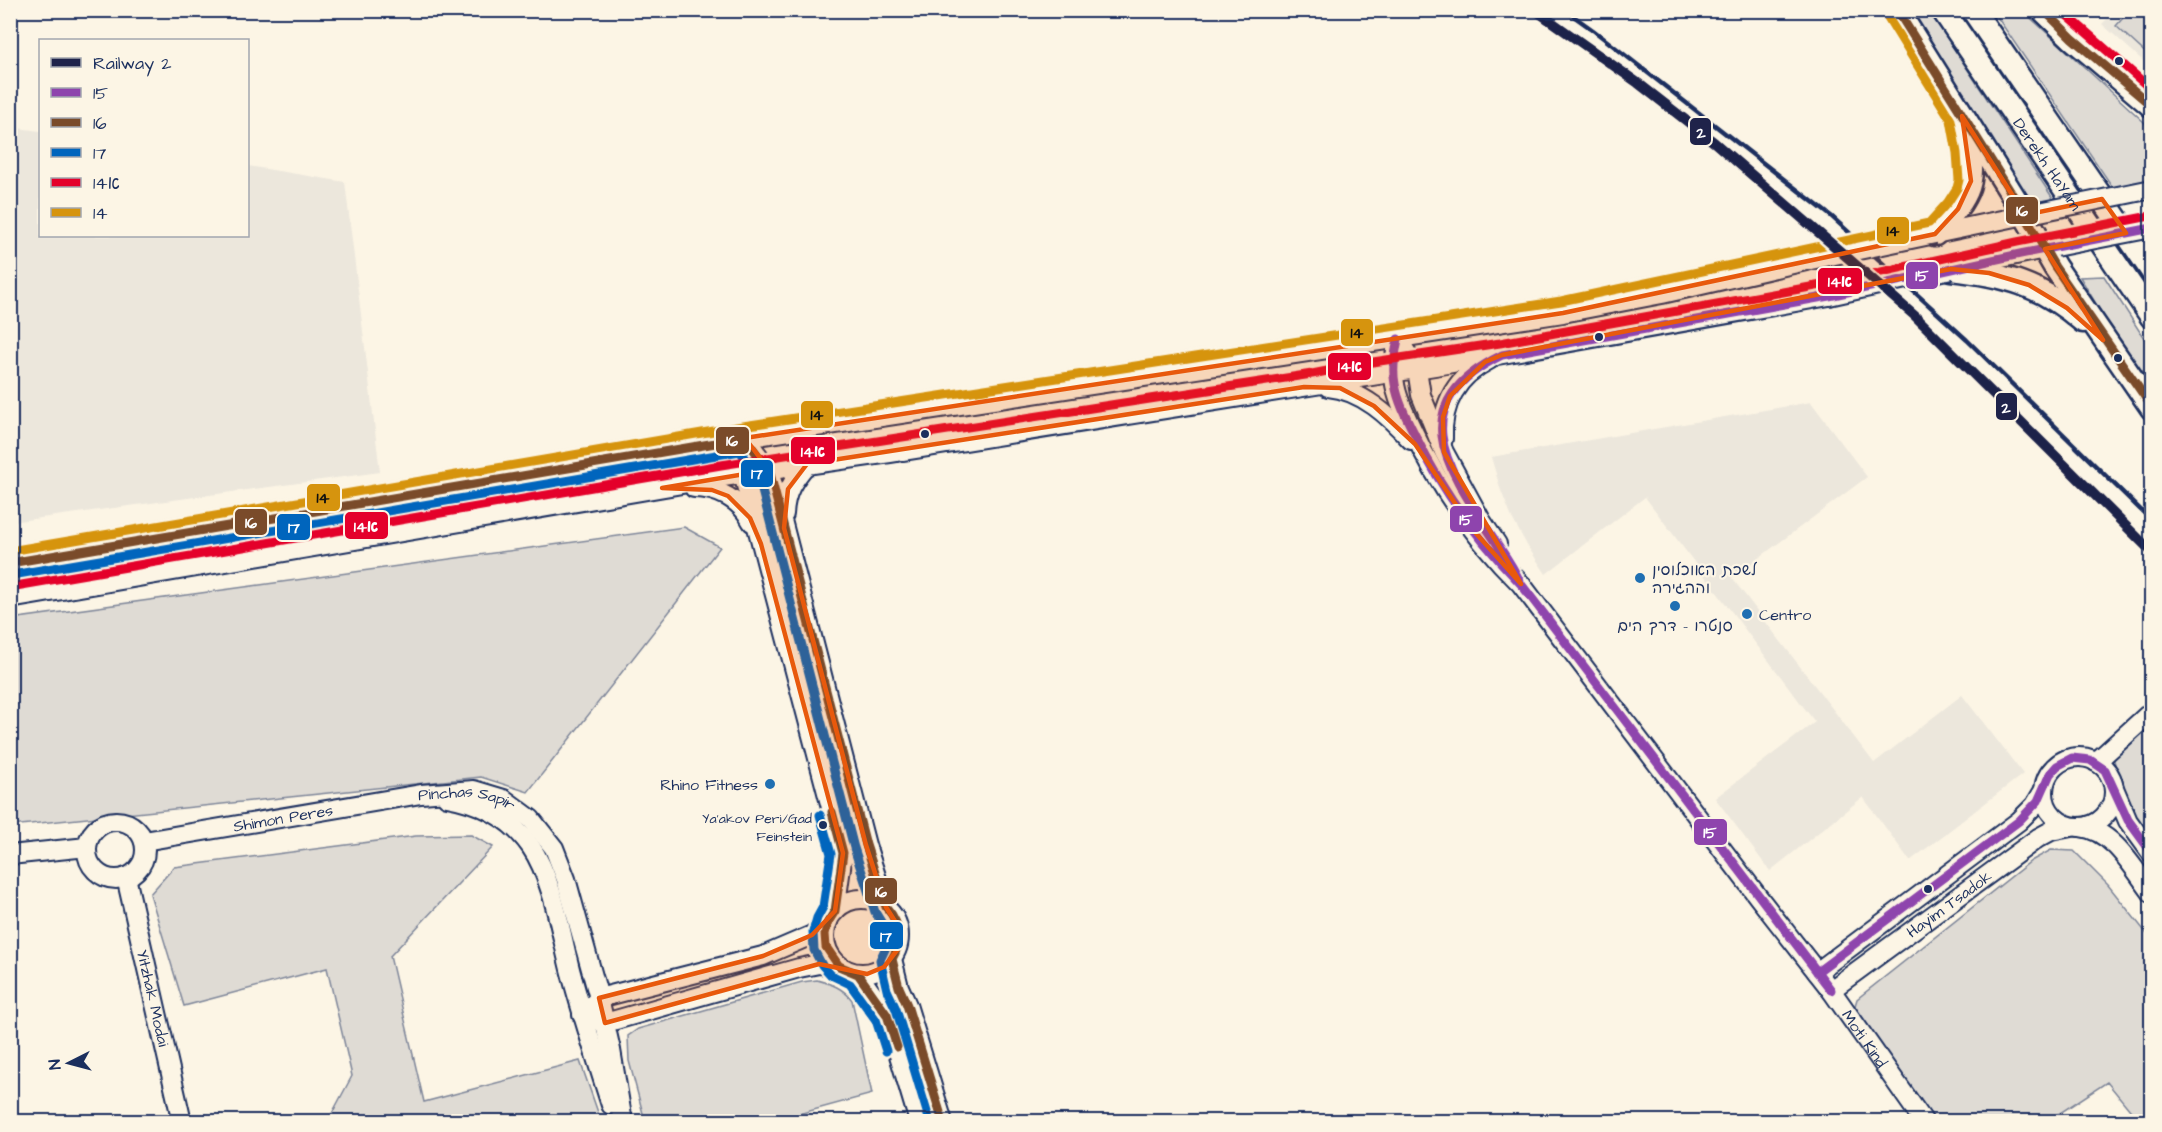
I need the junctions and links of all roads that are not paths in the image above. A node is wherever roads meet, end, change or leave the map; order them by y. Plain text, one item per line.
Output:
1 (1897, 10) edge
2 (1943, 10) edge
3 (1973, 10) edge
4 (2043, 10) edge
5 (2150, 103) edge
6 (1962, 116) junction
7 (2151, 189) edge
8 (2025, 215) junction
9 (2151, 228) edge
10 (1935, 234) junction
11 (2045, 249) junction
12 (1951, 269) junction
13 (2151, 270) edge
14 (2151, 316) edge
15 (1398, 339) junction
16 (2103, 340) junction
17 (1502, 355) junction
18 (1417, 369) junction
19 (1393, 372) junction
20 (1314, 386) junction
21 (2151, 408) edge
22 (745, 438) junction
23 (1444, 452) junction
24 (1425, 458) junction
25 (807, 464) junction
26 (769, 470) junction
27 (743, 474) junction
28 (662, 488) junction
29 (784, 528) junction
30 (761, 544) junction
31 (10, 563) edge
32 (1521, 584) junction
33 (10, 599) edge
34 (2151, 711) edge
35 (2096, 762) junction
36 (2112, 783) junction
37 (2044, 790) junction
38 (421, 794) junction
39 (2075, 827) junction
40 (144, 841) junction
41 (87, 847) junction
42 (2151, 854) edge
43 (10, 855) edge
44 (126, 877) junction
45 (2151, 893) edge
46 (886, 907) junction
47 (831, 916) junction
48 (892, 959) junction
49 (839, 966) junction
50 (1817, 972) junction
51 (858, 974) junction
52 (1831, 990) junction
53 (599, 998) junction
54 (582, 1015) junction
55 (605, 1023) junction
56 (182, 1122) edge
57 (617, 1122) edge
58 (623, 1122) edge
59 (919, 1122) edge
60 (943, 1122) edge
61 (1924, 1122) edge

1 - 6 main road
2 - 14 main road, Derekh HaYam
3 - 13 main road, Derekh HaYam
4 - 5 main road
6 - 8 main road
6 - 10 main road
7 - 8 street, bridge
8 - 10 street
8 - 11 main road
9 - 11 street, bridge
10 - 15 street, bridge
11 - 12 street
11 - 16 main road
12 - 16 main road
12 - 17 street, bridge
15 - 18 street, Moti Kind
15 - 19 street, Moti Kind
15 - 22 street
16 - 21 main road
17 - 18 street
17 - 23 street
18 - 19 street
18 - 23 street, Moti Kind
19 - 20 street
19 - 24 street, Moti Kind
20 - 24 street
20 - 25 street
22 - 26 street
22 - 27 street
22 - 31 street
23 - 32 street, Moti Kind
24 - 32 street, Moti Kind
25 - 26 street
25 - 29 street
26 - 27 street
26 - 29 street
27 - 28 street
27 - 30 street
28 - 30 street
28 - 33 street
29 - 46 street
30 - 47 street
32 - 50 street, Moti Kind
34 - 35 street
35 - 36 street
35 - 37 street
36 - 39 street
36 - 42 street
37 - 39 street
37 - 50 street, Hayim Tsadok
38 - 40 street, Shimon Peres
38 - 53 street, Pinchas Sapir
38 - 54 street, Pinchas Sapir
39 - 45 street
39 - 52 street, Hayim Tsadok
40 - 41 street
40 - 44 street
41 - 43 street
41 - 44 street
44 - 56 street, Yitzhak Modai
46 - 47 street
46 - 48 street
47 - 49 street
47 - 53 street
48 - 51 street
48 - 60 street
49 - 51 street
49 - 55 street
50 - 52 street, Moti Kind
51 - 59 street
52 - 61 street, Moti Kind
53 - 54 street
53 - 55 street, Pinchas Sapir
54 - 55 street
54 - 57 street, Pinchas Sapir
55 - 58 street, Pinchas Sapir

